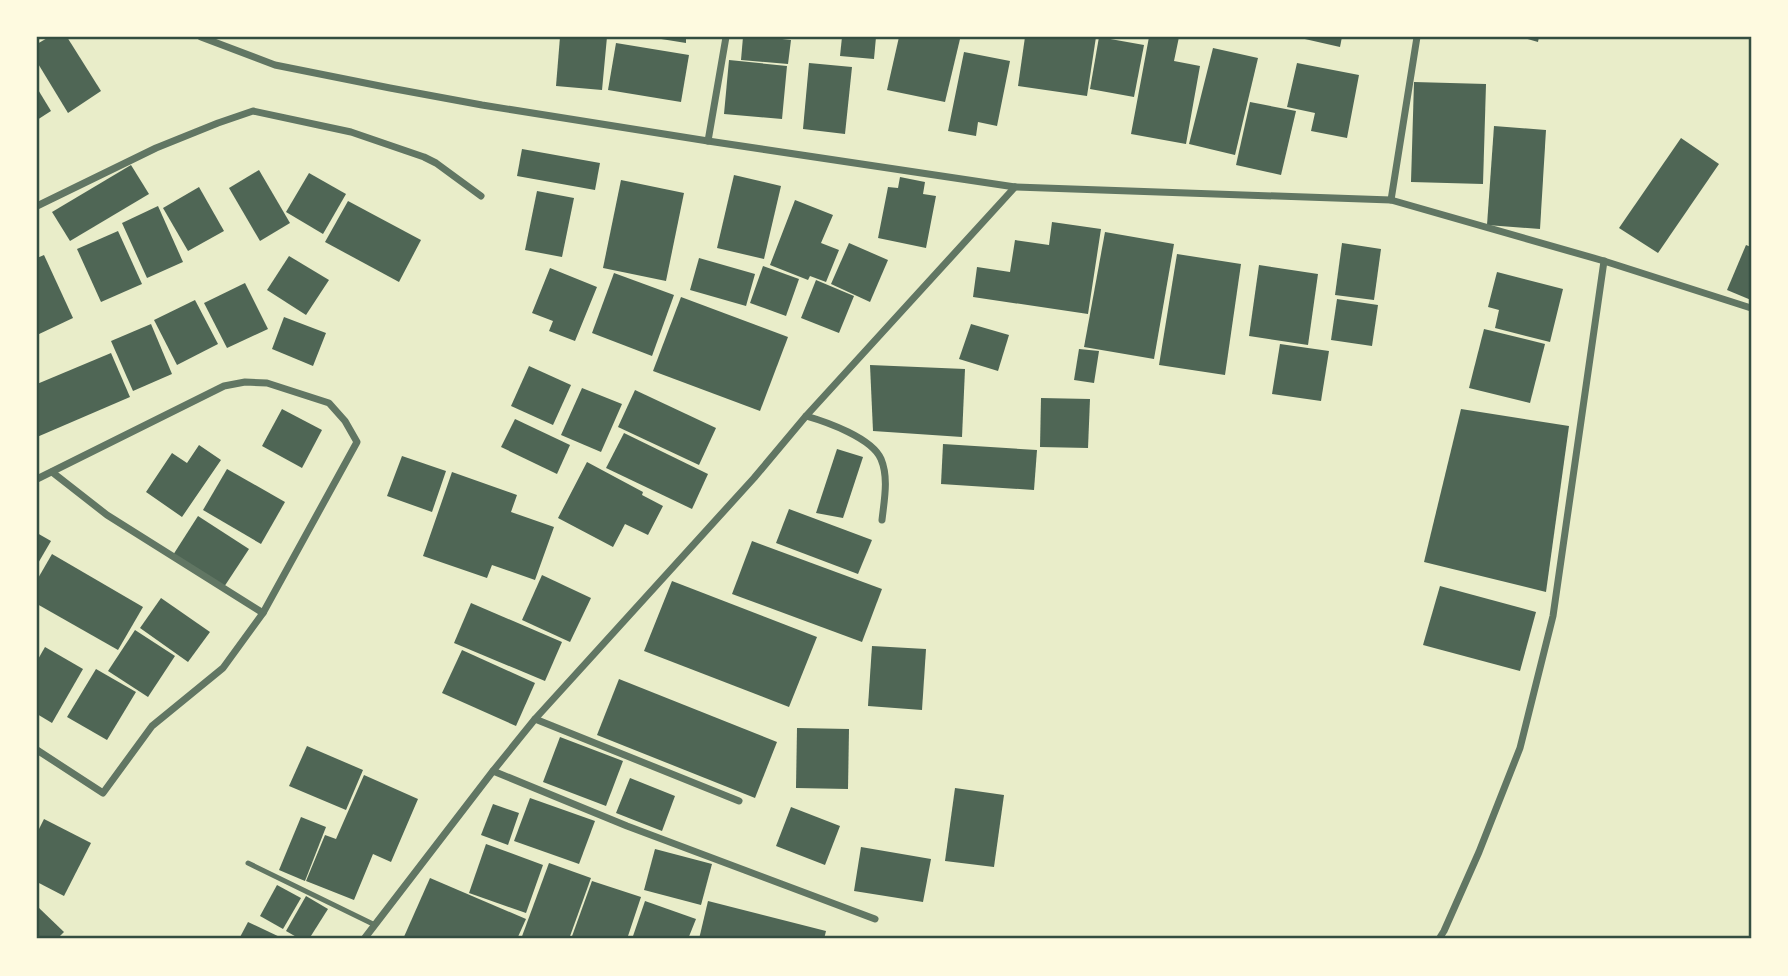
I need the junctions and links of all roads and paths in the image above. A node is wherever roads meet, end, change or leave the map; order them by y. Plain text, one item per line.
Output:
1 (201, 37) edge
2 (726, 37) edge
3 (1417, 37) edge
4 (708, 141) junction
5 (1014, 187) junction
6 (481, 196) dead end
7 (1391, 200) junction
8 (37, 206) edge
9 (1604, 261) junction
10 (1751, 308) edge
11 (806, 416) junction
12 (52, 472) junction
13 (37, 479) edge
14 (882, 520) dead end
15 (263, 613) junction
16 (536, 719) junction
17 (37, 750) edge
18 (493, 771) junction
19 (739, 800) dead end
20 (248, 863) dead end
21 (875, 919) dead end
22 (374, 925) junction
23 (365, 938) edge
24 (375, 939) edge
25 (1439, 939) edge

1 - 4 street
2 - 4 street
3 - 7 street
4 - 5 street
5 - 7 street
5 - 11 street
6 - 8 street
7 - 9 street
9 - 10 street
9 - 25 street
11 - 14 street
11 - 16 street
12 - 13 street
12 - 15 street
12 - 15 street
15 - 17 street
16 - 18 street
16 - 19 street
18 - 21 street
18 - 22 street
20 - 22 lane
22 - 23 street
23 - 24 street

